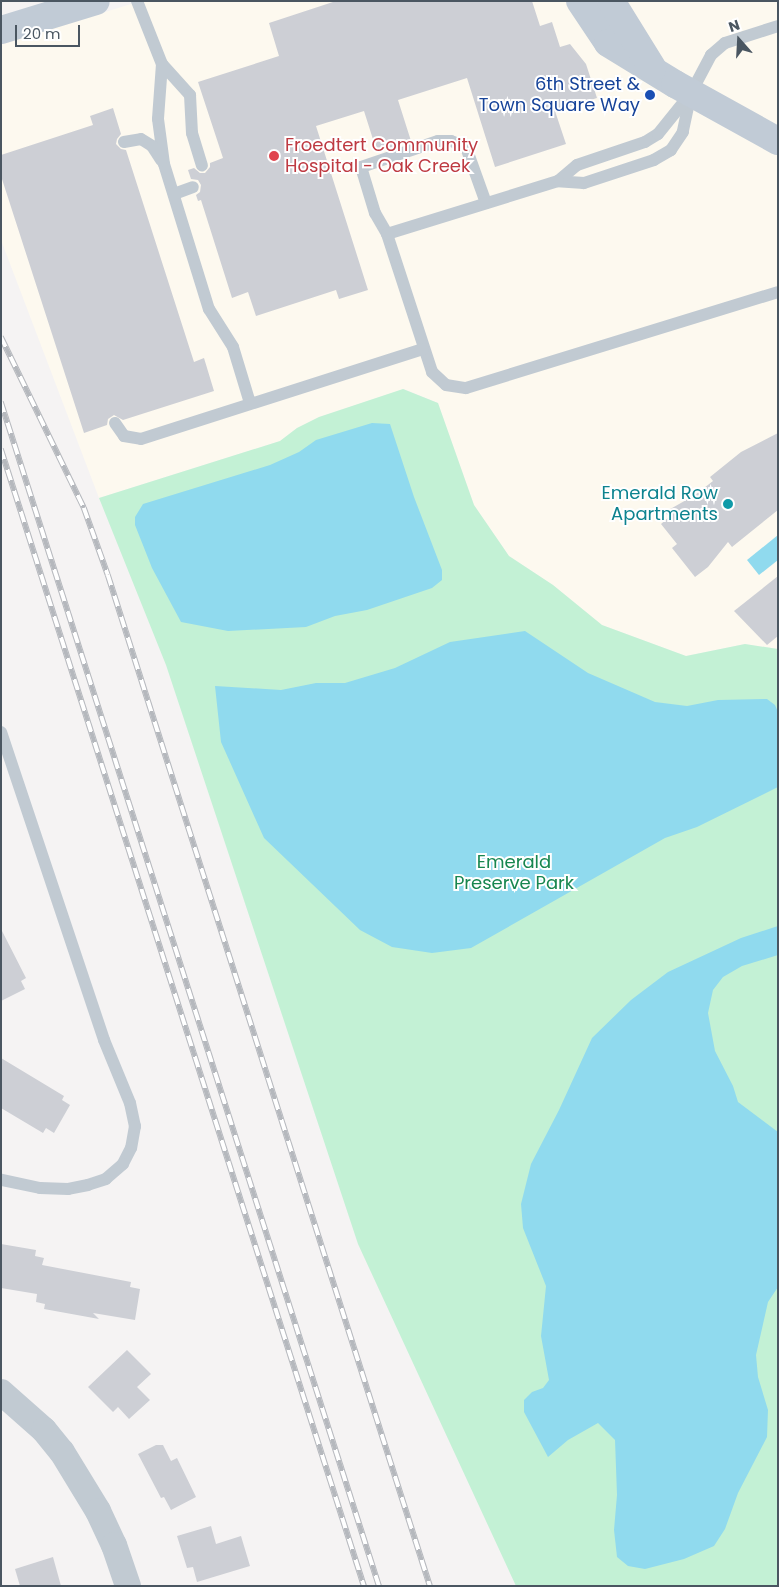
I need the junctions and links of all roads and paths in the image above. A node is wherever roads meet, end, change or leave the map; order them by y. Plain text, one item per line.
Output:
1 (96, 1) edge
2 (137, 1) edge
3 (580, 1) edge
4 (612, 1) edge
5 (778, 26) edge
6 (1, 30) edge
7 (162, 64) junction
8 (654, 71) junction
9 (691, 93) junction
10 (778, 141) edge
11 (124, 142) dead end
12 (164, 164) junction
13 (202, 165) dead end
14 (558, 180) junction
15 (193, 187) dead end
16 (174, 194) junction
17 (486, 203) junction
18 (387, 234) junction
19 (778, 292) edge
20 (423, 349) junction
21 (250, 403) junction
22 (115, 423) dead end
23 (1, 732) edge
24 (1, 1180) edge
25 (1, 1392) edge
26 (128, 1586) edge

1 - 6 street
2 - 7 lane
3 - 8 street
4 - 8 street
5 - 9 lane
7 - 12 lane
7 - 13 lane
8 - 9 street
9 - 10 street
9 - 14 lane
9 - 14 lane
11 - 12 lane
12 - 16 lane
14 - 17 lane
15 - 16 lane
16 - 21 lane
17 - 18 lane
17 - 18 lane
18 - 20 lane
19 - 20 lane
20 - 21 lane
21 - 22 lane
23 - 24 lane
25 - 26 street

